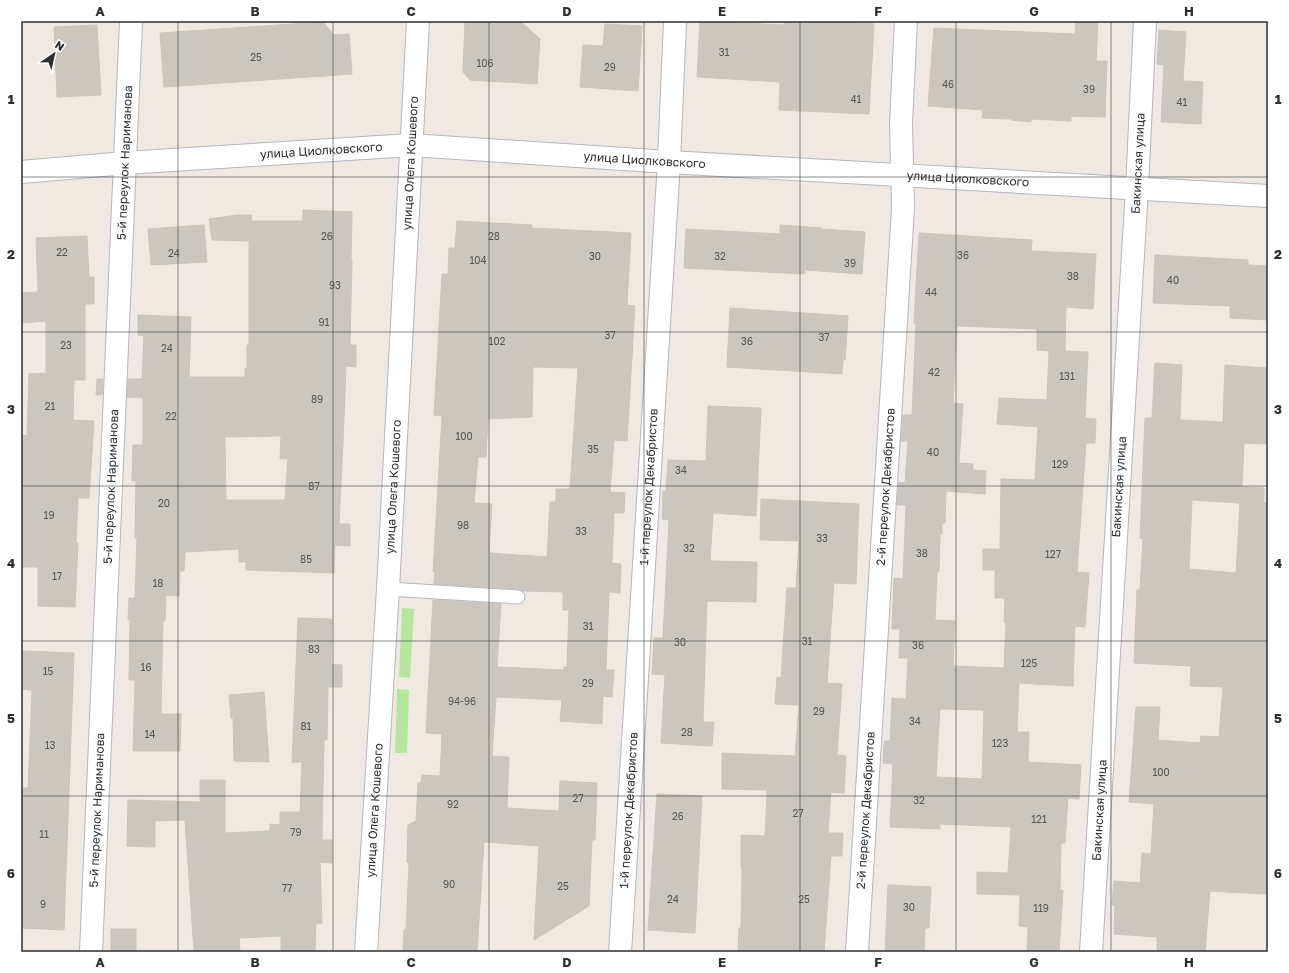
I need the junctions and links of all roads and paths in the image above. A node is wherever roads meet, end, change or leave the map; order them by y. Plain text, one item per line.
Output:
1 (131, 21) edge
2 (418, 21) edge
3 (676, 21) edge
4 (906, 21) edge
5 (1145, 21) edge
6 (411, 145) junction
7 (669, 162) junction
8 (125, 163) junction
9 (21, 172) edge
10 (902, 175) junction
11 (1137, 188) junction
12 (1268, 196) edge
13 (388, 589) junction
14 (518, 596) dead end
15 (91, 952) edge
16 (366, 952) edge
17 (620, 952) edge
18 (857, 952) edge
19 (1091, 952) edge

1 - 8 street, 5-й переулок Нариманова
2 - 6 street, улица Олега Кошевого
3 - 7 street, 1-й переулок Декабристов
4 - 10 street, 2-й переулок Декабристов
5 - 11 street, Бакинская улица
6 - 7 street, улица Циолковского
6 - 8 street, улица Циолковского
6 - 13 street, улица Олега Кошевого
7 - 10 street, улица Циолковского
7 - 17 street, 1-й переулок Декабристов
8 - 9 street, улица Циолковского
8 - 15 street, 5-й переулок Нариманова
10 - 11 street, улица Циолковского
10 - 18 street, 2-й переулок Декабристов
11 - 12 street, улица Циолковского
11 - 19 street, Бакинская улица
13 - 14 lane
13 - 16 street, улица Олега Кошевого

